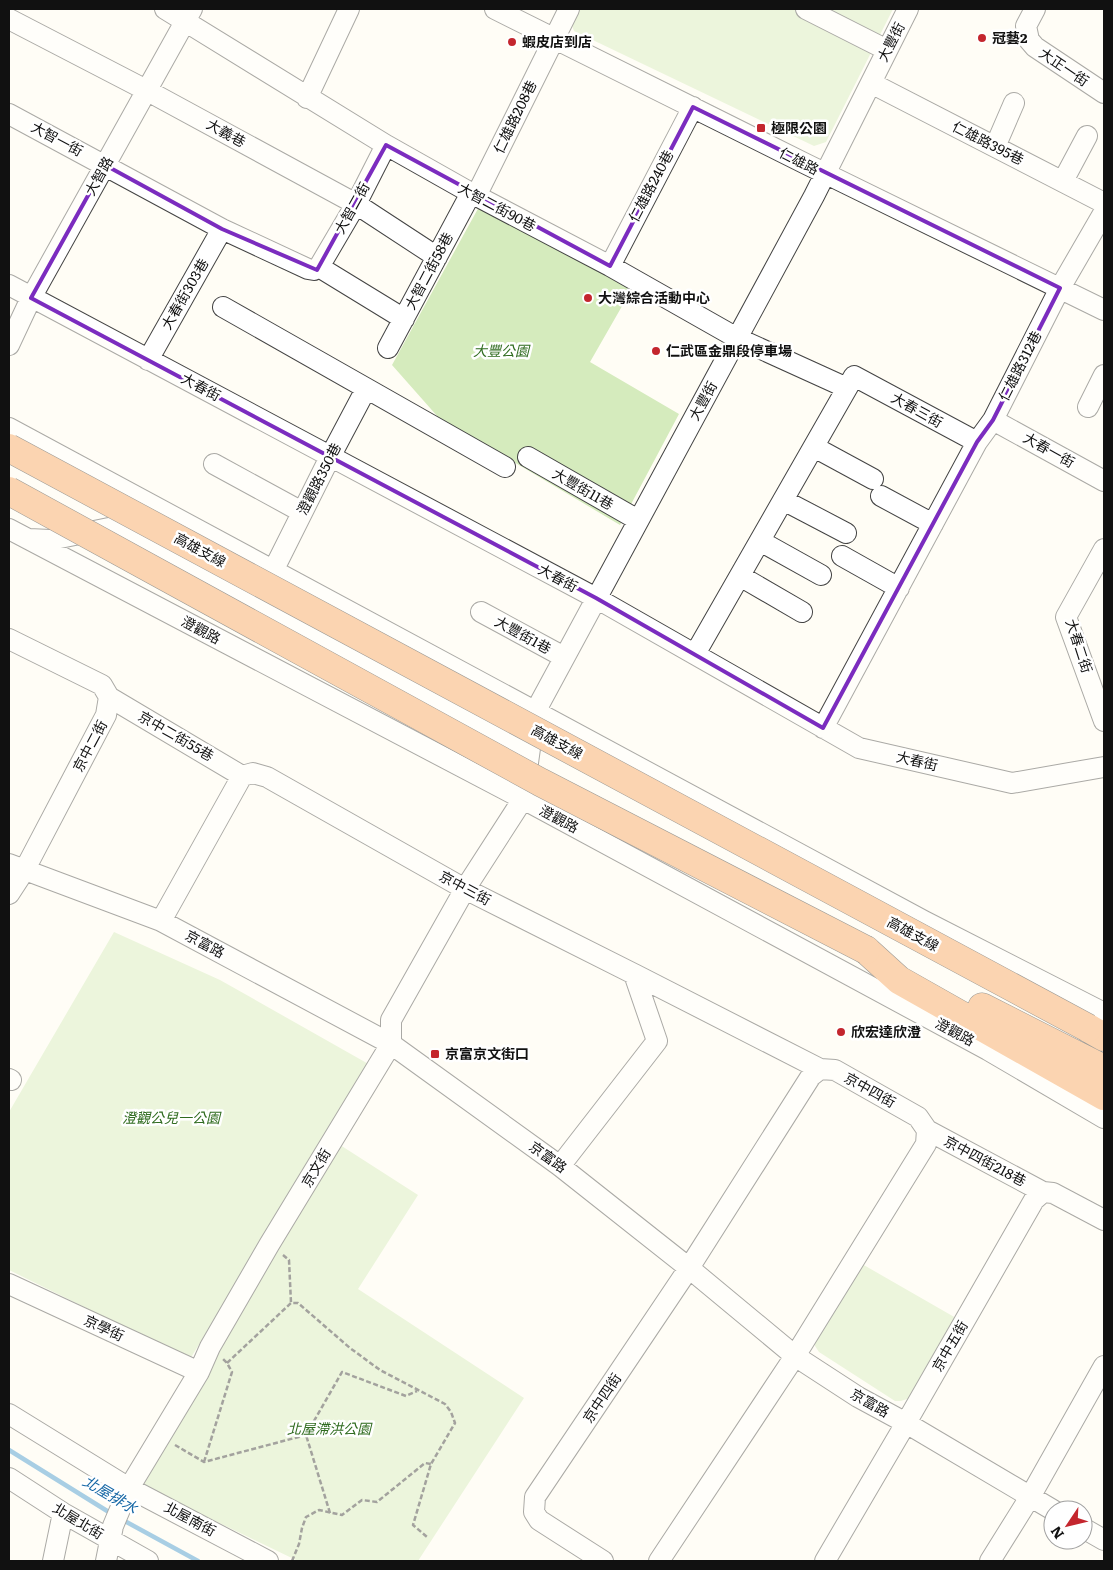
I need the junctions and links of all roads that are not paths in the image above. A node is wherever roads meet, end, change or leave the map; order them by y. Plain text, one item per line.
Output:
1 (165, 9) edge
2 (349, 9) edge
3 (495, 9) edge
4 (569, 9) edge
5 (806, 9) edge
6 (908, 9) edge
7 (1035, 9) edge
8 (188, 15) edge
9 (9, 19) edge
10 (554, 38) junction
11 (887, 50) junction
12 (871, 83) junction
13 (146, 90) junction
14 (1104, 93) edge
15 (307, 98) junction
16 (1014, 103) dead end
17 (693, 107) junction
18 (9, 114) edge
19 (1088, 136) dead end
20 (386, 145) junction
21 (995, 147) junction
22 (104, 165) junction
23 (825, 174) junction
24 (1063, 181) junction
25 (473, 195) junction
26 (1104, 203) edge
27 (356, 204) junction
28 (1104, 212) edge
29 (222, 229) junction
30 (437, 257) junction
31 (610, 266) junction
32 (319, 267) junction
33 (9, 285) edge
34 (1060, 288) junction
35 (31, 298) junction
36 (222, 307) dead end
37 (1104, 310) edge
38 (404, 319) junction
39 (737, 338) junction
40 (9, 345) edge
41 (388, 348) dead end
42 (148, 360) junction
43 (1104, 375) edge
44 (847, 388) junction
45 (366, 389) junction
46 (1088, 407) dead end
47 (993, 420) junction
48 (9, 428) edge
49 (977, 442) junction
50 (814, 447) junction
51 (9, 448) edge
52 (330, 456) junction
53 (528, 457) dead end
54 (214, 464) dead end
55 (505, 467) dead end
56 (1104, 481) edge
57 (9, 491) edge
58 (783, 500) junction
59 (302, 512) junction
60 (638, 520) junction
61 (933, 524) junction
62 (9, 530) edge
63 (846, 533) dead end
64 (27, 539) junction
65 (760, 541) junction
66 (1104, 549) edge
67 (842, 556) dead end
68 (273, 571) junction
69 (821, 575) dead end
70 (740, 576) junction
71 (899, 588) junction
72 (596, 598) junction
73 (481, 612) dead end
74 (802, 612) dead end
75 (9, 639) edge
76 (695, 654) junction
77 (564, 658) junction
78 (109, 697) junction
79 (535, 712) junction
80 (1104, 720) edge
81 (823, 728) junction
82 (529, 752) junction
83 (1104, 767) edge
84 (242, 776) junction
85 (523, 799) junction
86 (17, 867) edge
87 (465, 889) junction
88 (9, 894) edge
89 (162, 921) junction
90 (866, 950) junction
91 (634, 974) junction
92 (1101, 1021) edge
93 (391, 1044) junction
94 (820, 1069) junction
95 (1104, 1069) edge
96 (1104, 1096) edge
97 (1104, 1118) edge
98 (928, 1130) junction
99 (560, 1166) junction
100 (1043, 1192) junction
101 (1104, 1220) edge
102 (689, 1268) junction
103 (9, 1284) edge
104 (795, 1356) junction
105 (1104, 1366) edge
106 (199, 1372) junction
107 (9, 1414) edge
108 (906, 1423) junction
109 (9, 1478) edge
110 (128, 1492) junction
111 (1030, 1497) junction
112 (1043, 1504) edge
113 (63, 1513) junction
114 (112, 1533) junction
115 (1093, 1534) edge
116 (1104, 1540) edge
117 (579, 1555) edge
118 (53, 1561) edge
119 (106, 1561) edge
120 (148, 1561) edge
121 (268, 1561) edge
122 (603, 1561) edge
123 (659, 1561) edge
124 (825, 1561) edge
125 (990, 1561) edge

1 - 8 street
2 - 15 street
3 - 10 street, 仁雄路
4 - 10 street, 仁雄路208巷
5 - 11 street
6 - 11 street, 大豐街
7 - 14 street, 大正一街
8 - 13 street, 大智路
8 - 15 street
9 - 13 street, 大義巷
10 - 17 street, 仁雄路
10 - 25 street, 仁雄路208巷
11 - 12 street, 大豐街
12 - 21 street, 仁雄路395巷
12 - 23 street, 大豐街
13 - 22 street, 大智路
13 - 27 street, 大義巷
15 - 20 street
16 - 21 street
17 - 23 street, 仁雄路
17 - 31 street, 仁雄路240巷
18 - 22 street, 大智一街
19 - 24 street
20 - 25 street, 大智二街90巷
20 - 27 street, 大智二街
21 - 24 street, 仁雄路395巷
22 - 29 street
22 - 35 street, 大智路
23 - 34 street, 仁雄路
23 - 39 street, 大豐街
24 - 26 street, 仁雄路395巷
25 - 30 street, 大智二街58巷
25 - 31 street, 大智二街90巷
27 - 30 street, 大義巷
27 - 32 street, 大智二街
28 - 34 street
29 - 32 street
29 - 42 street, 大春街303巷
30 - 38 street, 大智二街58巷
31 - 39 street, 大智二街90巷
32 - 38 street
33 - 35 street
34 - 37 street, 仁雄路
34 - 47 street, 仁雄路312巷
35 - 40 street, 大智路
35 - 42 street, 大春街
36 - 45 street
38 - 41 street, 大智二街58巷
39 - 44 street, 大智二街90巷
39 - 60 street, 大豐街
42 - 52 street, 大春街
43 - 46 street
44 - 49 street, 大春三街
44 - 50 street
45 - 52 street, 澄觀路350巷
45 - 55 street
47 - 49 street, 仁雄路312巷
47 - 56 street, 大春一街
48 - 68 street
49 - 61 street
50 - 58 street
50 - 61 street
51 - 92 highway, 高雄支線, bridge
52 - 59 street, 澄觀路350巷
52 - 72 street, 大春街
53 - 60 street, 大豐街11巷
54 - 59 street
57 - 90 highway, bridge
58 - 63 street
58 - 65 street
59 - 68 street, 澄觀路350巷
60 - 72 street, 大豐街
61 - 71 street
62 - 64 street, 澄觀路
64 - 82 street
64 - 85 street, 澄觀路
65 - 69 street
65 - 70 street
66 - 80 street, 大春二街
67 - 71 street
68 - 79 street
70 - 74 street
70 - 76 street
71 - 81 street
72 - 76 street, 大春街
72 - 77 street, 大豐街
73 - 77 street, 大豐街1巷
75 - 78 street
76 - 81 street, 大春街
77 - 79 street, 大豐街
78 - 84 street, 京中二街55巷
78 - 86 street, 京中二街
79 - 82 street, 大豐街
79 - 92 street
81 - 83 street, 大春街
82 - 85 street, 大豐街
84 - 87 street, 京中三街
84 - 89 street
85 - 87 street, 京文街
85 - 97 street, 澄觀路
86 - 88 street, 京中二街
86 - 89 street, 京富路
87 - 91 street, 京中三街
87 - 93 street, 京文街
89 - 93 street, 京富路
90 - 95 highway
90 - 96 highway
91 - 94 street, 京中三街
91 - 99 street
93 - 99 street, 京富路
93 - 106 street, 京文街
94 - 98 street, 京中四街
94 - 102 street, 京中四街
98 - 100 street, 京中四街218巷
98 - 104 street
99 - 102 street, 京富路
100 - 101 street
100 - 108 street, 京中五街
102 - 104 street, 京富路
102 - 117 street, 京中四街
103 - 106 street, 京學街
104 - 108 street, 京富路
104 - 123 street
105 - 111 street
106 - 110 street, 京文街
107 - 110 street, 北屋南街
108 - 111 street, 京富路
108 - 124 street, 京中五街
109 - 113 street, 北屋北街
110 - 114 street, 京文街
110 - 121 street, 北屋南街
111 - 112 street, 京富路
111 - 125 street
113 - 114 street, 北屋北街
113 - 118 street
114 - 119 street, 京文街
114 - 120 street, 北屋北街
115 - 116 street
117 - 122 street, 京中四街

